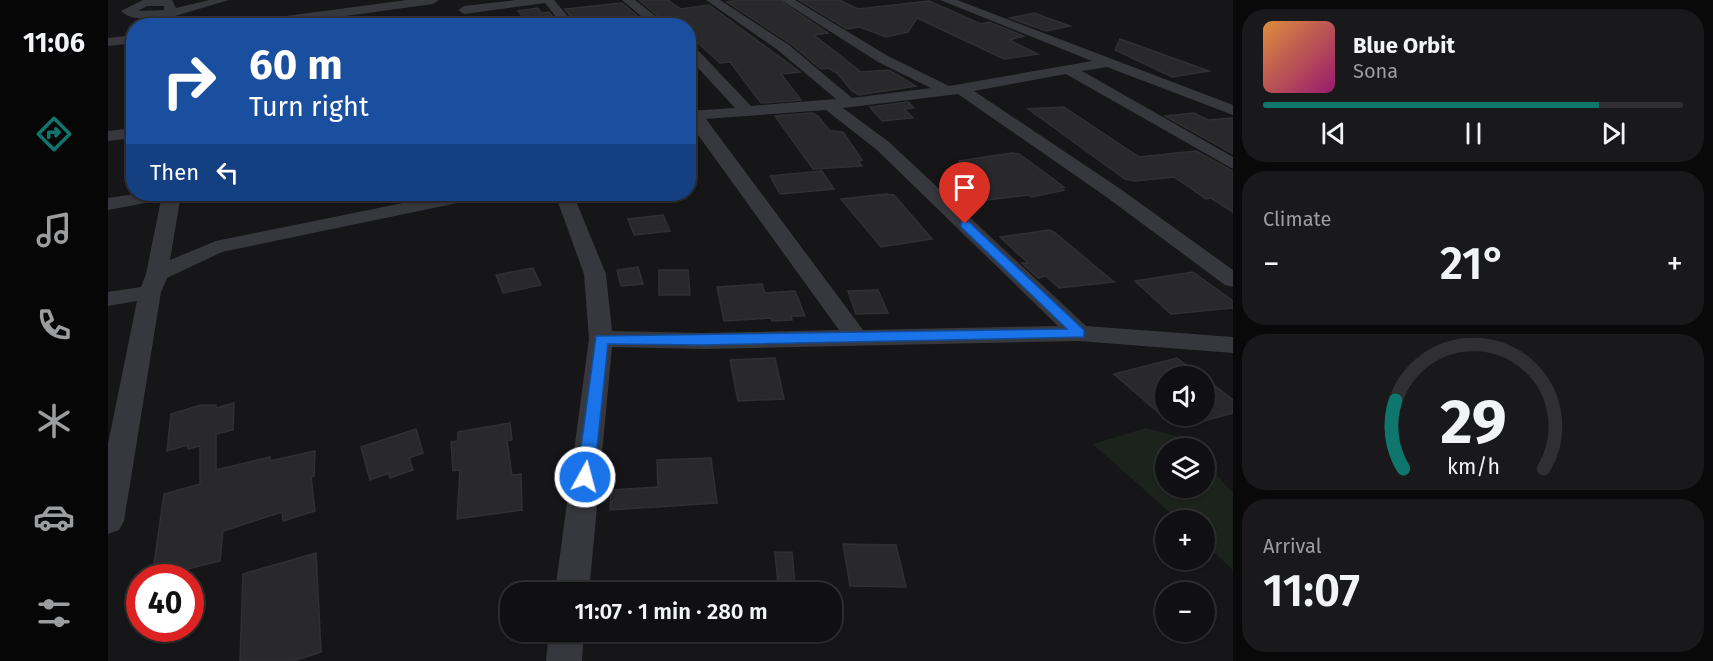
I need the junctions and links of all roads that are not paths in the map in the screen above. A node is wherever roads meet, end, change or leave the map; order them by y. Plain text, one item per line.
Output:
1 (223, 0) edge
2 (433, 0) edge
3 (546, 0) edge
4 (628, 0) edge
5 (712, 0) edge
6 (786, 0) edge
7 (946, 0) edge
8 (463, 5) edge
9 (154, 11) edge
10 (124, 14) dead end
11 (169, 16) edge
12 (300, 18) edge
13 (563, 18) edge
14 (652, 18) edge
15 (126, 40) edge
16 (108, 42) edge
17 (696, 57) edge
18 (1110, 62) junction
19 (1071, 71) junction
20 (954, 90) junction
21 (839, 104) junction
22 (1233, 110) edge
23 (747, 111) junction
24 (696, 116) edge
25 (696, 121) edge
26 (126, 134) edge
27 (108, 136) edge
28 (1233, 164) edge
29 (126, 201) edge
30 (171, 201) edge
31 (438, 201) edge
32 (567, 201) edge
33 (108, 204) edge
34 (162, 243) junction
35 (216, 247) junction
36 (1233, 280) edge
37 (153, 283) junction
38 (108, 299) edge
39 (1079, 333) junction
40 (855, 336) junction
41 (601, 339) junction
42 (1233, 345) edge
43 (109, 512) edge
44 (573, 582) edge

1 - 11 street
2 - 12 street
3 - 8 street
3 - 13 street
4 - 14 street
5 - 21 street
6 - 20 street
7 - 18 street
9 - 10 street
9 - 11 street
15 - 16 street
17 - 23 street
18 - 19 street
18 - 22 street
19 - 20 street
19 - 28 street
20 - 21 street
20 - 36 street
21 - 23 street
21 - 39 street
23 - 24 street
25 - 40 street
26 - 27 street
29 - 33 street
30 - 34 street
31 - 35 street
32 - 41 street
34 - 35 street
34 - 37 street
35 - 37 street
37 - 38 street
37 - 43 street
39 - 40 street
39 - 42 street
40 - 41 street
41 - 44 street

